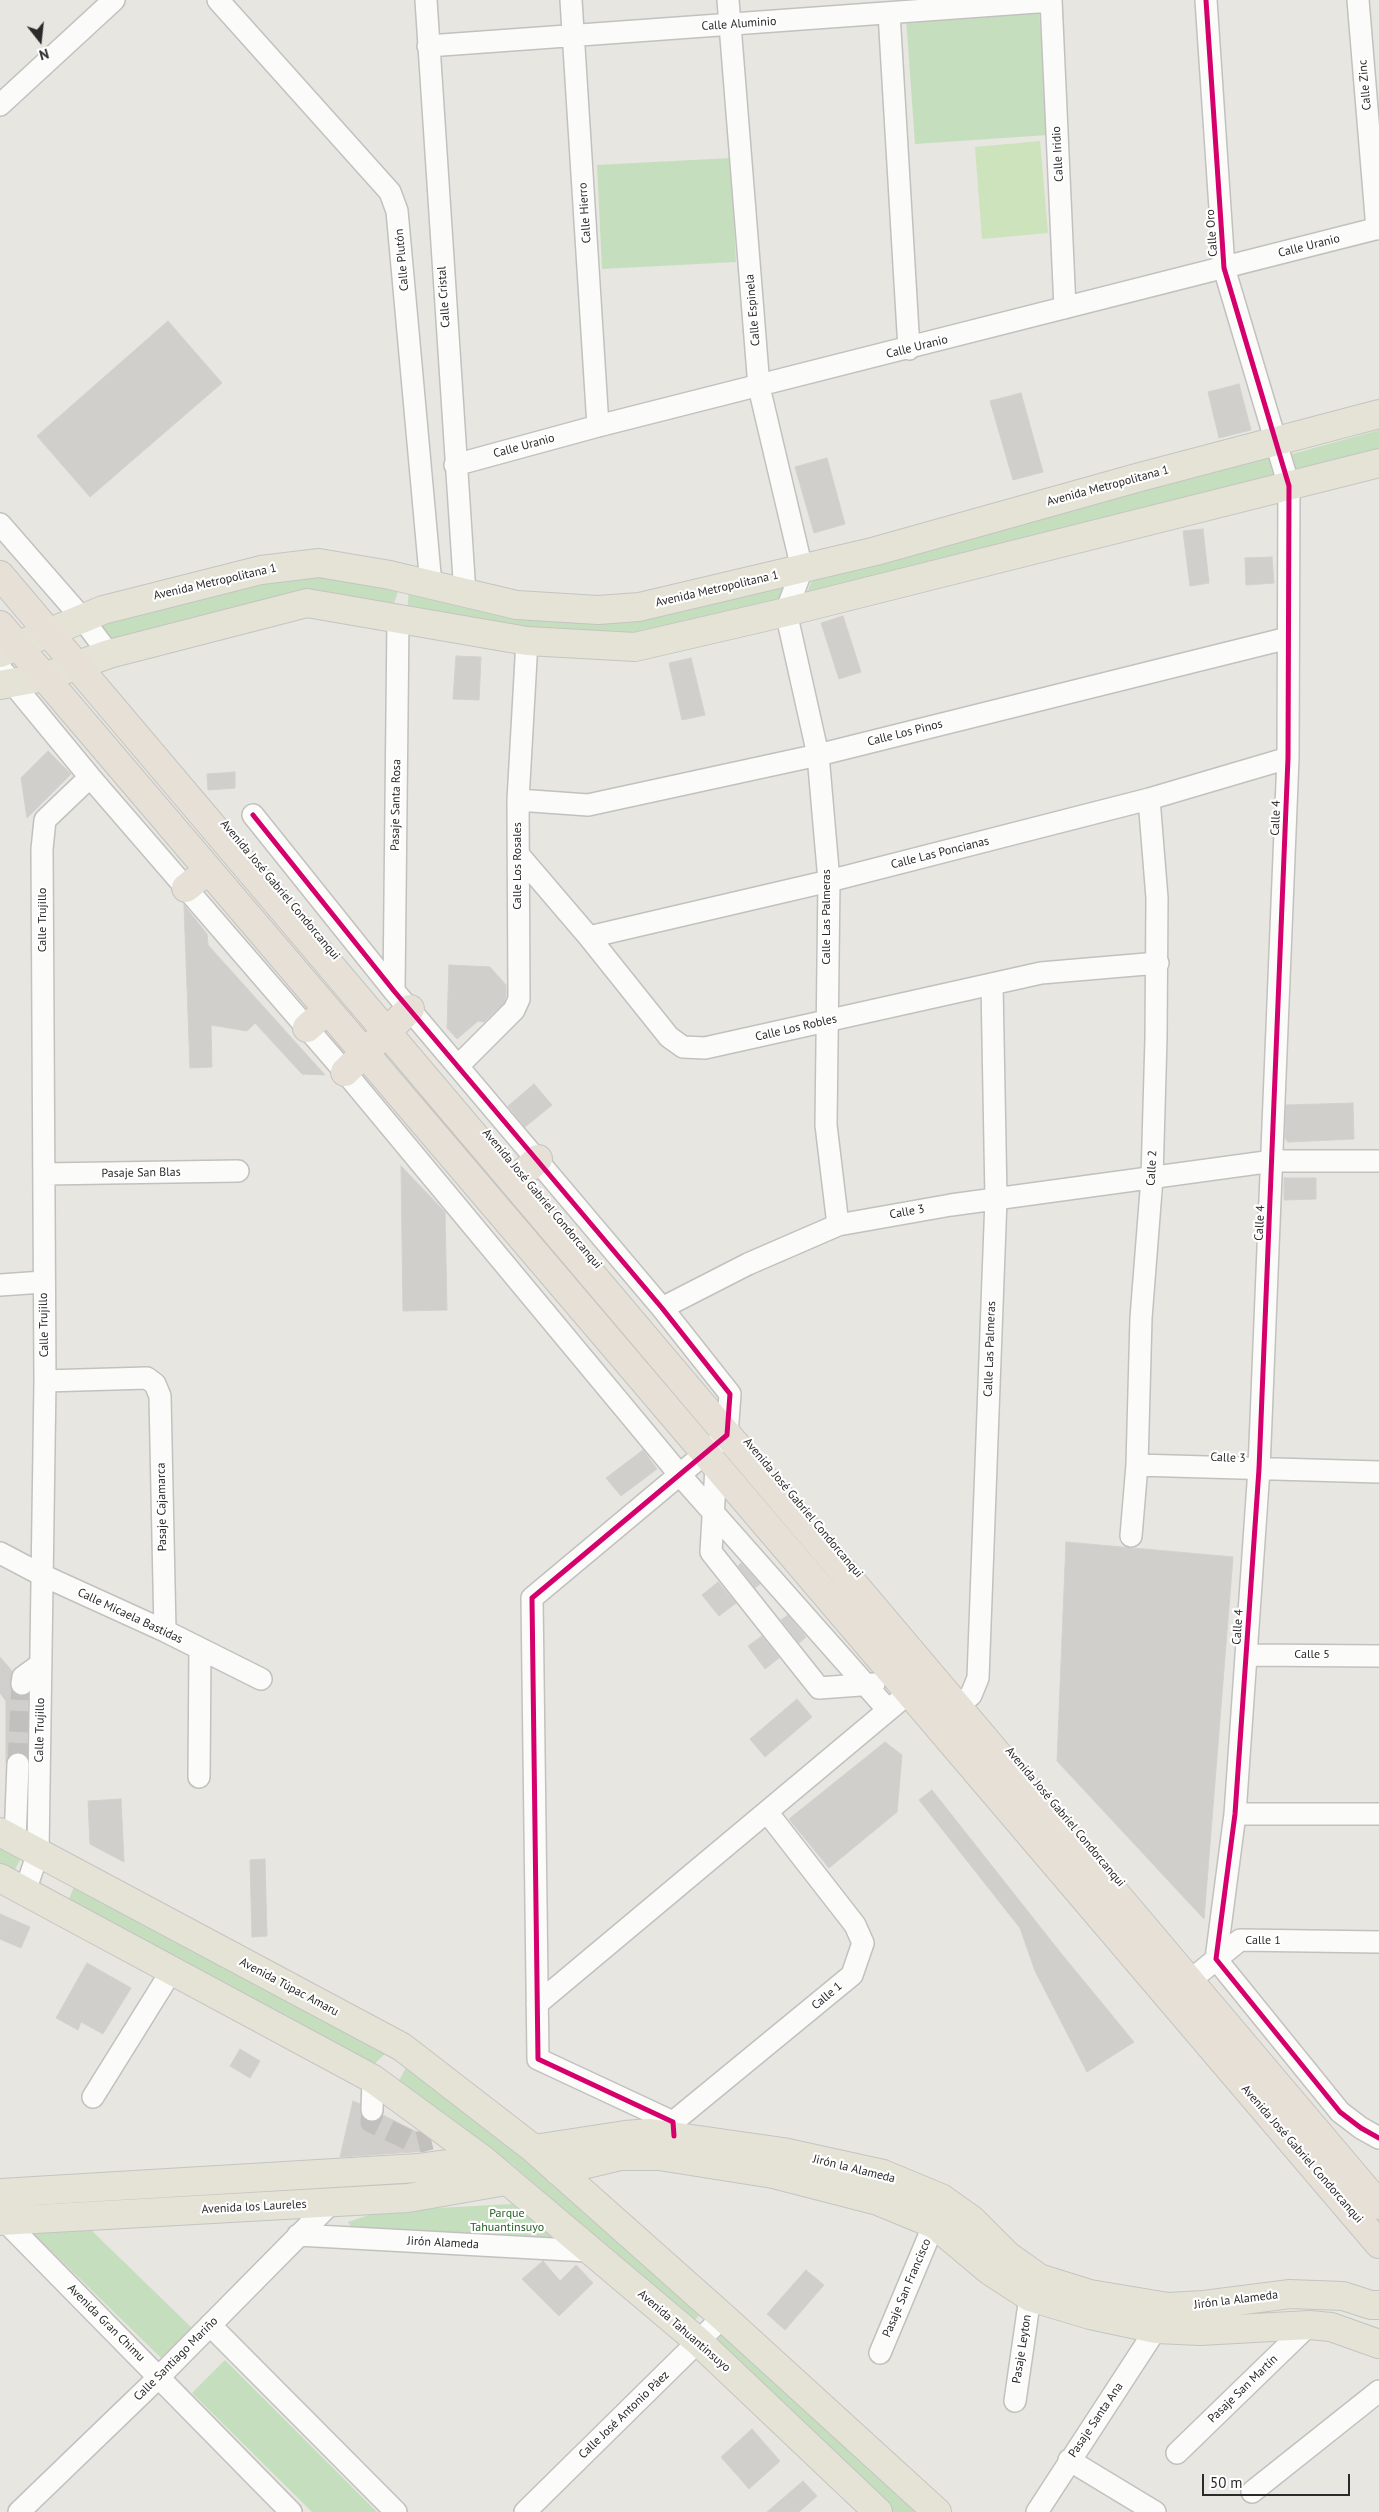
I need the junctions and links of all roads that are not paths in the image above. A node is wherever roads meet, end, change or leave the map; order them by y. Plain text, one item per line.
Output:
1 (114, 0) edge
2 (218, 0) edge
3 (426, 0) edge
4 (571, 0) edge
5 (728, 0) edge
6 (1206, 0) edge
7 (1358, 0) edge
8 (1051, 1) edge
9 (890, 13) junction
10 (730, 25) junction
11 (573, 36) junction
12 (428, 46) junction
13 (0, 104) edge
14 (1378, 229) edge
15 (1224, 268) junction
16 (1065, 308) junction
17 (909, 349) junction
18 (759, 387) junction
19 (1379, 414) edge
20 (598, 426) junction
21 (1276, 442) junction
22 (1379, 462) edge
23 (455, 465) junction
24 (1288, 486) junction
25 (0, 524) edge
26 (461, 534) junction
27 (427, 536) junction
28 (802, 569) junction
29 (0, 575) edge
30 (431, 585) junction
31 (464, 594) junction
32 (786, 612) junction
33 (82, 618) junction
34 (398, 618) junction
35 (48, 631) junction
36 (1288, 638) junction
37 (5, 641) edge
38 (527, 641) junction
39 (109, 654) junction
40 (75, 664) junction
41 (44, 677) junction
42 (4, 679) edge
43 (818, 755) junction
44 (1288, 758) junction
45 (90, 777) junction
46 (1150, 799) junction
47 (518, 800) junction
48 (253, 816) dead end
49 (518, 854) junction
50 (208, 870) junction
51 (829, 881) junction
52 (186, 888) junction
53 (589, 937) junction
54 (1158, 963) junction
55 (992, 984) junction
56 (402, 1000) junction
57 (327, 1010) junction
58 (827, 1021) junction
59 (307, 1028) junction
60 (387, 1032) junction
61 (355, 1063) junction
62 (458, 1066) junction
63 (538, 1159) junction
64 (1273, 1161) junction
65 (1379, 1161) edge
66 (238, 1171) dead end
67 (44, 1174) junction
68 (1152, 1178) junction
69 (514, 1180) junction
70 (996, 1199) junction
71 (838, 1224) junction
72 (43, 1282) junction
73 (0, 1285) edge
74 (662, 1308) junction
75 (45, 1381) junction
76 (727, 1435) junction
77 (711, 1460) junction
78 (1137, 1465) junction
79 (1259, 1468) junction
80 (1379, 1472) edge
81 (680, 1475) junction
82 (714, 1514) junction
83 (1131, 1536) dead end
84 (0, 1553) edge
85 (42, 1576) junction
86 (165, 1631) junction
87 (200, 1649) junction
88 (1246, 1655) junction
89 (1379, 1656) edge
90 (41, 1664) junction
91 (931, 1676) junction
92 (261, 1679) dead end
93 (22, 1684) tunnel mouth
94 (864, 1684) junction
95 (904, 1687) junction
96 (958, 1706) junction
97 (888, 1710) junction
98 (199, 1777) dead end
99 (40, 1788) junction
100 (767, 1812) junction
101 (1235, 1814) junction
102 (1379, 1814) edge
103 (18, 1841) edge
104 (0, 1878) edge
105 (25, 1891) junction
106 (1379, 1942) edge
107 (1216, 1959) junction
108 (172, 1970) junction
109 (1191, 1980) junction
110 (1168, 1999) junction
111 (537, 2004) junction
112 (1212, 2007) junction
113 (1191, 2026) junction
114 (402, 2047) junction
115 (372, 2079) junction
116 (94, 2097) dead end
117 (372, 2110) tunnel mouth
118 (674, 2129) junction
119 (1379, 2138) edge
120 (534, 2148) junction
121 (482, 2159) junction
122 (558, 2171) junction
123 (506, 2181) junction
124 (0, 2193) edge
125 (331, 2203) junction
126 (1379, 2205) edge
127 (2, 2221) edge
128 (934, 2224) junction
129 (298, 2235) junction
130 (1379, 2244) edge
131 (589, 2251) junction
132 (1030, 2297) junction
133 (1379, 2305) edge
134 (723, 2316) junction
135 (210, 2325) junction
136 (1309, 2325) junction
137 (1156, 2329) junction
138 (698, 2342) junction
139 (1379, 2344) edge
140 (880, 2353) dead end
141 (158, 2377) junction
142 (1379, 2391) edge
143 (1015, 2401) dead end
144 (1177, 2453) dead end
145 (1069, 2460) junction
146 (1252, 2492) dead end
147 (18, 2512) edge
148 (291, 2512) edge
149 (396, 2512) edge
150 (525, 2512) edge
151 (878, 2512) edge
152 (937, 2512) edge
153 (1037, 2512) edge
154 (1155, 2512) edge

1 - 13 street
2 - 27 street, Calle Plutón
3 - 12 street, Calle Cristal
4 - 11 street, Calle Hierro
5 - 10 street, Calle Espinela
6 - 15 street, Calle Oro
7 - 14 street, Calle Zinc
8 - 9 street, Calle Aluminio
8 - 16 street, Calle Iridio
9 - 10 street, Calle Aluminio
9 - 17 street
10 - 11 street, Calle Aluminio
10 - 18 street, Calle Espinela
11 - 12 street, Calle Aluminio
11 - 20 street, Calle Hierro
12 - 23 street, Calle Cristal
14 - 15 street, Calle Uranio
15 - 16 street, Calle Uranio
15 - 21 street, Calle Oro
16 - 17 street, Calle Uranio
17 - 18 street, Calle Uranio
18 - 20 street, Calle Uranio
18 - 28 street, Calle Espinela
19 - 21 main road, Avenida Metropolitana 1
20 - 23 street, Calle Uranio
21 - 24 street, Calle Oro
21 - 28 main road, Avenida Metropolitana 1
22 - 24 main road
23 - 26 street, Calle Cristal
24 - 32 main road
24 - 36 street, Calle 4
25 - 33 street
26 - 27 street
26 - 31 street, Calle Cristal
27 - 30 street, Calle Plutón
28 - 31 main road, Avenida Metropolitana 1
28 - 32 street
29 - 35 highway, Avenida José Gabriel Condorcanqui
30 - 31 main road, Avenida Metropolitana 1
30 - 33 main road, Avenida Metropolitana 1
32 - 38 main road
32 - 43 street, Calle Las Palmeras
33 - 35 main road, Avenida Metropolitana 1
33 - 39 street
34 - 38 main road
34 - 39 main road
34 - 56 street, Pasaje Santa Rosa
35 - 37 main road, Avenida Metropolitana 1
35 - 40 highway, Avenida José Gabriel Condorcanqui
36 - 43 street, Calle Los Pinos
36 - 44 street, Calle 4
37 - 41 highway, Avenida José Gabriel Condorcanqui
38 - 47 street, Calle Los Rosales
39 - 40 main road
40 - 41 main road
40 - 60 highway, Avenida José Gabriel Condorcanqui
41 - 42 main road
41 - 50 highway, Avenida José Gabriel Condorcanqui
42 - 45 street
43 - 47 street, Calle Los Pinos
43 - 51 street, Calle Las Palmeras
44 - 46 street, Calle Las Poncianas
44 - 64 street, Calle 4
45 - 52 street
45 - 67 street, Calle Trujillo
46 - 51 street, Calle Las Poncianas
46 - 54 street, Calle 2
47 - 49 street, Calle Los Rosales
48 - 56 street
49 - 53 street, Calle Los Robles
49 - 62 street, Calle Los Rosales
50 - 52 highway
50 - 57 highway, Avenida José Gabriel Condorcanqui
51 - 53 street, Calle Las Poncianas
51 - 58 street, Calle Las Palmeras
52 - 59 street
53 - 58 street, Calle Los Robles
54 - 55 street, Calle Los Robles
54 - 68 street, Calle 2
55 - 58 street, Calle Los Robles
55 - 70 street, Calle Las Palmeras
56 - 60 highway
56 - 62 street
57 - 59 highway
57 - 61 highway, Avenida José Gabriel Condorcanqui
58 - 71 street, Calle Las Palmeras
59 - 61 street
60 - 61 highway
60 - 69 highway, Avenida José Gabriel Condorcanqui
61 - 77 highway, Avenida José Gabriel Condorcanqui
61 - 81 street
62 - 63 street
63 - 69 highway
63 - 74 street
64 - 65 street, Calle 3
64 - 68 street, Calle 3
64 - 79 street, Calle 4
66 - 67 street, Pasaje San Blas
67 - 72 street, Calle Trujillo
68 - 70 street, Calle 3
68 - 78 street, Calle 2
69 - 76 highway, Avenida José Gabriel Condorcanqui
70 - 71 street, Calle 3
70 - 96 street, Calle Las Palmeras
71 - 74 street, Calle 3
72 - 73 street
72 - 75 street, Calle Trujillo
74 - 76 street
75 - 85 street, Calle Trujillo
75 - 86 street, Pasaje Cajamarca
76 - 77 street
76 - 91 highway, Avenida José Gabriel Condorcanqui
77 - 81 street
77 - 82 street
77 - 95 highway, Avenida José Gabriel Condorcanqui
78 - 79 street, Calle 3
78 - 83 street, Calle 2
79 - 80 street, Calle 3
79 - 88 street, Calle 4
81 - 82 street
81 - 111 street
82 - 94 street
82 - 94 street
84 - 85 street, Calle Micaela Bastidas
85 - 86 street, Calle Micaela Bastidas
85 - 90 street, Calle Trujillo
86 - 87 street, Calle Micaela Bastidas
87 - 92 street, Calle Micaela Bastidas
87 - 98 street
88 - 89 street, Calle 5
88 - 101 street, Calle 4
90 - 93 street
90 - 99 street, Calle Trujillo
91 - 95 street
91 - 96 highway, Avenida José Gabriel Condorcanqui
94 - 95 street
94 - 97 street
95 - 97 street
95 - 110 highway, Avenida José Gabriel Condorcanqui
96 - 109 highway, Avenida José Gabriel Condorcanqui
97 - 100 street
99 - 103 street, Calle Trujillo
99 - 103 street
100 - 111 street
100 - 118 street, Calle 1
101 - 102 street
101 - 107 street, Calle 4
103 - 105 street, Calle Trujillo
103 - 114 main road, Avenida Túpac Amaru
104 - 105 main road
105 - 108 main road
106 - 107 street, Calle 1
107 - 109 street, Calle 1
107 - 119 street
108 - 115 main road
108 - 116 street
109 - 110 street, Calle 1
109 - 112 highway, Avenida José Gabriel Condorcanqui
110 - 113 highway, Avenida José Gabriel Condorcanqui
111 - 118 street
112 - 113 highway
112 - 126 highway, Avenida José Gabriel Condorcanqui
113 - 130 highway, Avenida José Gabriel Condorcanqui
114 - 115 main road
114 - 120 main road, Avenida Túpac Amaru
115 - 117 street
115 - 121 main road
118 - 120 main road, Jirón la Alameda
118 - 133 main road, Jirón la Alameda
120 - 122 main road, Avenida Túpac Amaru
121 - 123 main road, Avenida Tahuantinsuyo
121 - 124 main road
122 - 128 main road, Jirón la Alameda
122 - 134 main road
123 - 125 main road, Avenida los Laureles
123 - 131 main road, Avenida Tahuantinsuyo
125 - 127 main road, Avenida los Laureles
125 - 129 street, Calle Santiago Mariño
127 - 141 street, Avenida Gran Chimu
128 - 132 main road, Jirón la Alameda
128 - 140 street, Pasaje San Francisco
129 - 131 street, Jirón Alameda
129 - 135 street, Calle Santiago Mariño
131 - 138 main road, Avenida Tahuantinsuyo
132 - 137 main road, Jirón la Alameda
132 - 143 street, Pasaje Leyton
134 - 138 street, Calle José Antonio Páez
134 - 152 main road
135 - 141 street, Calle Santiago Mariño
135 - 149 street
136 - 137 main road, Jirón la Alameda
136 - 139 main road, Jirón la Alameda
136 - 144 street, Pasaje San Martín
137 - 145 street, Pasaje Santa Ana
138 - 150 street, Calle José Antonio Páez
138 - 151 main road, Avenida Tahuantinsuyo
141 - 147 street, Calle Santiago Mariño
141 - 148 street, Avenida Gran Chimu
142 - 146 street
145 - 153 street, Pasaje Santa Ana
145 - 154 street

